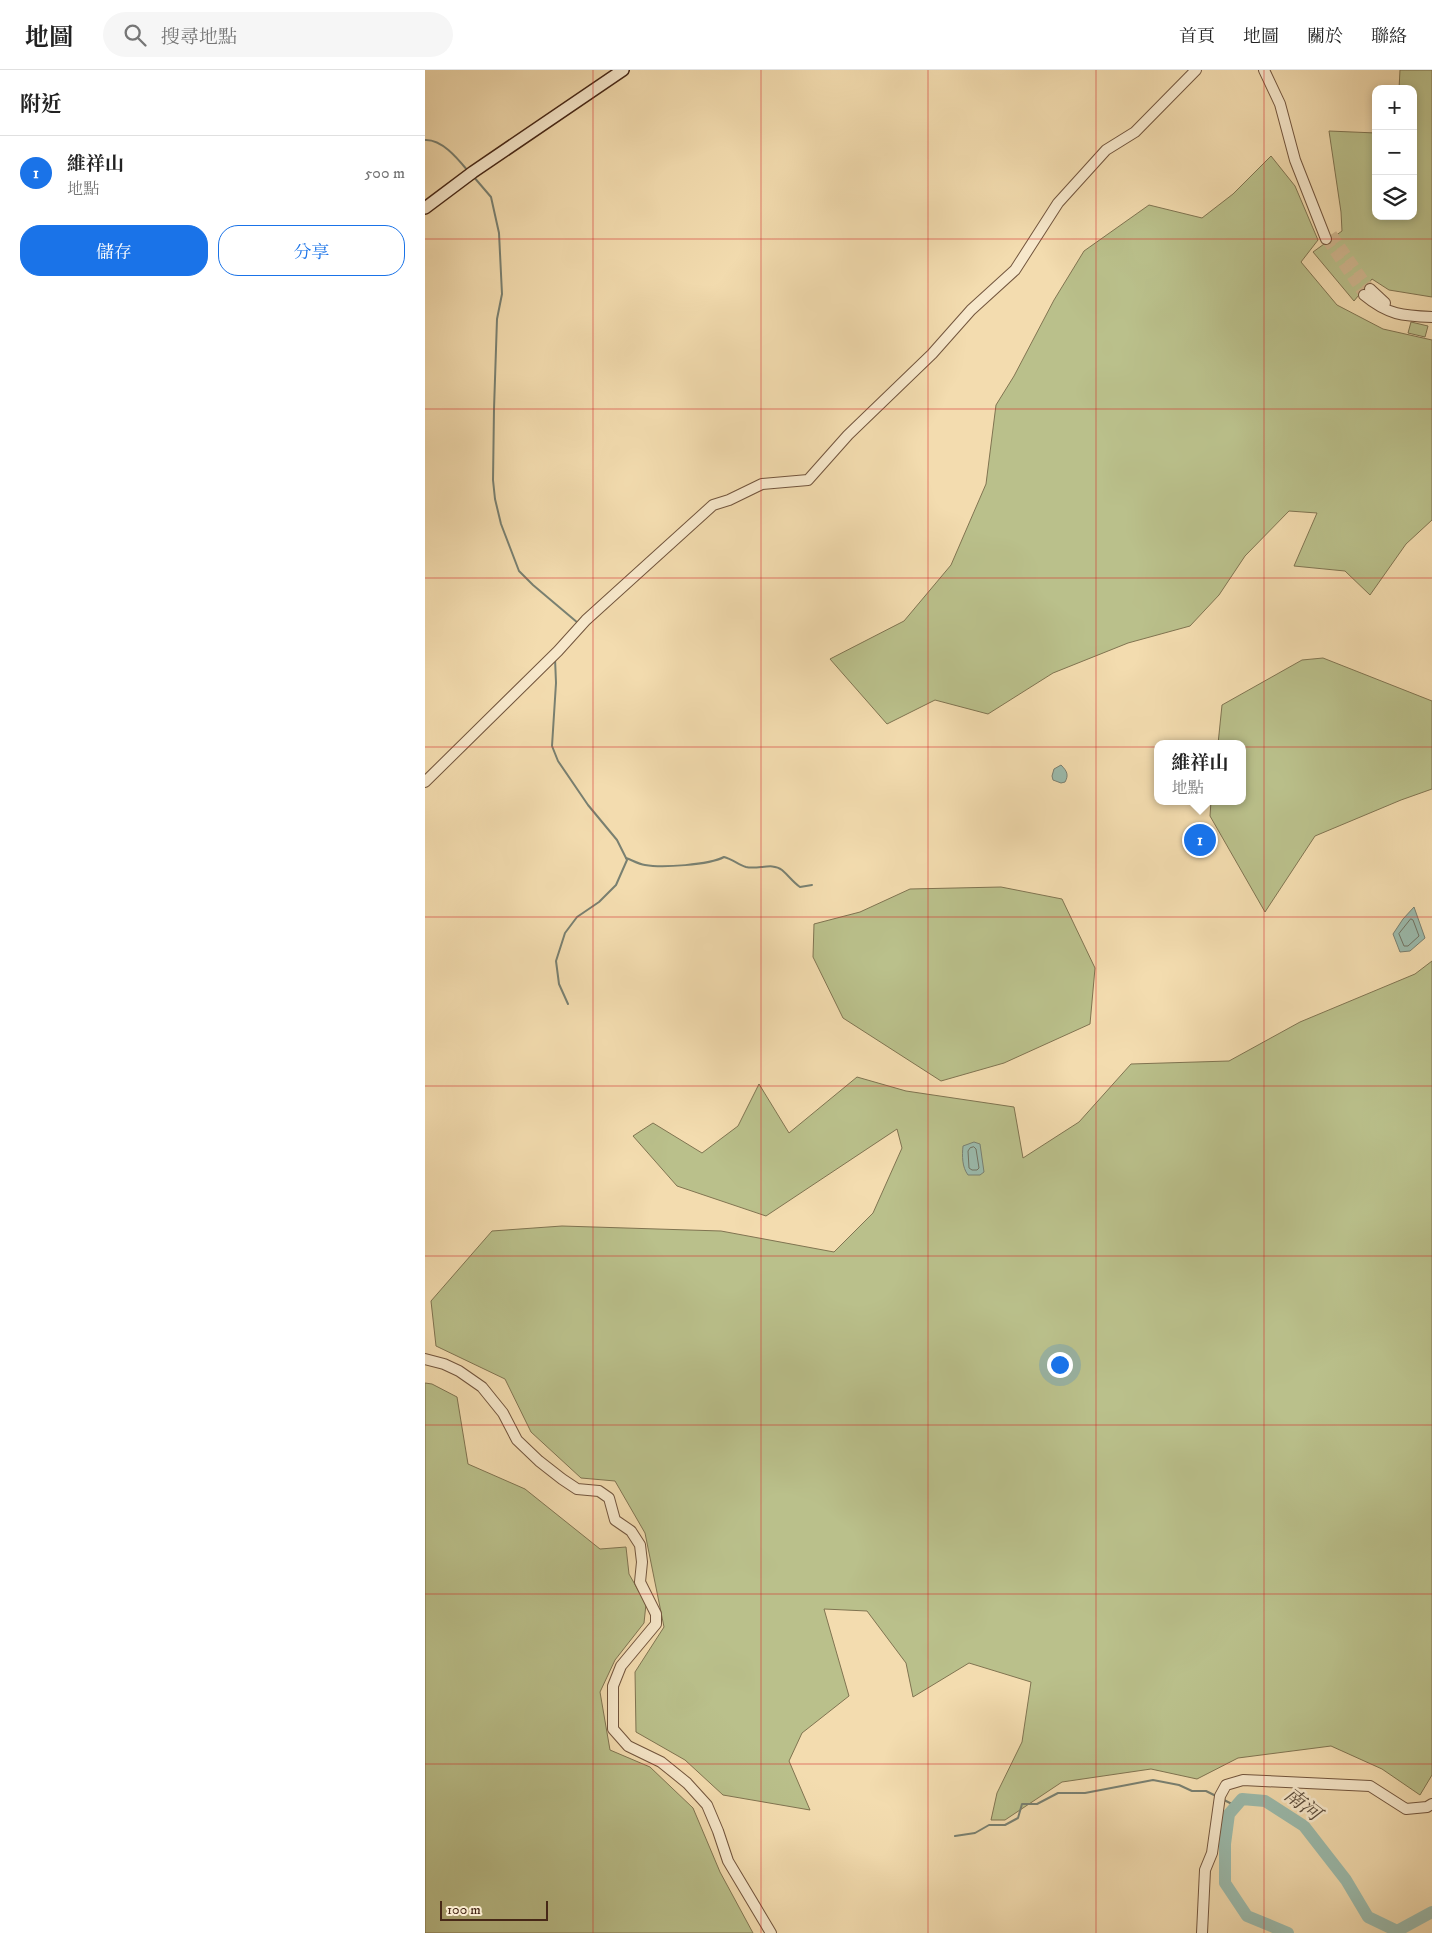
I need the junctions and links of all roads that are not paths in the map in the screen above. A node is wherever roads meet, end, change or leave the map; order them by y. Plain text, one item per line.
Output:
1 (623, 70) edge
2 (1196, 70) edge
3 (1264, 70) edge
4 (425, 208) edge
5 (1329, 236) tunnel mouth
6 (1367, 292) tunnel mouth
7 (1432, 317) edge
8 (425, 782) edge
9 (425, 1359) edge
10 (1432, 1804) edge
11 (771, 1933) edge
12 (1202, 1933) edge

1 - 4 main road
2 - 8 street
3 - 5 street
6 - 7 street
9 - 11 street
10 - 12 street

